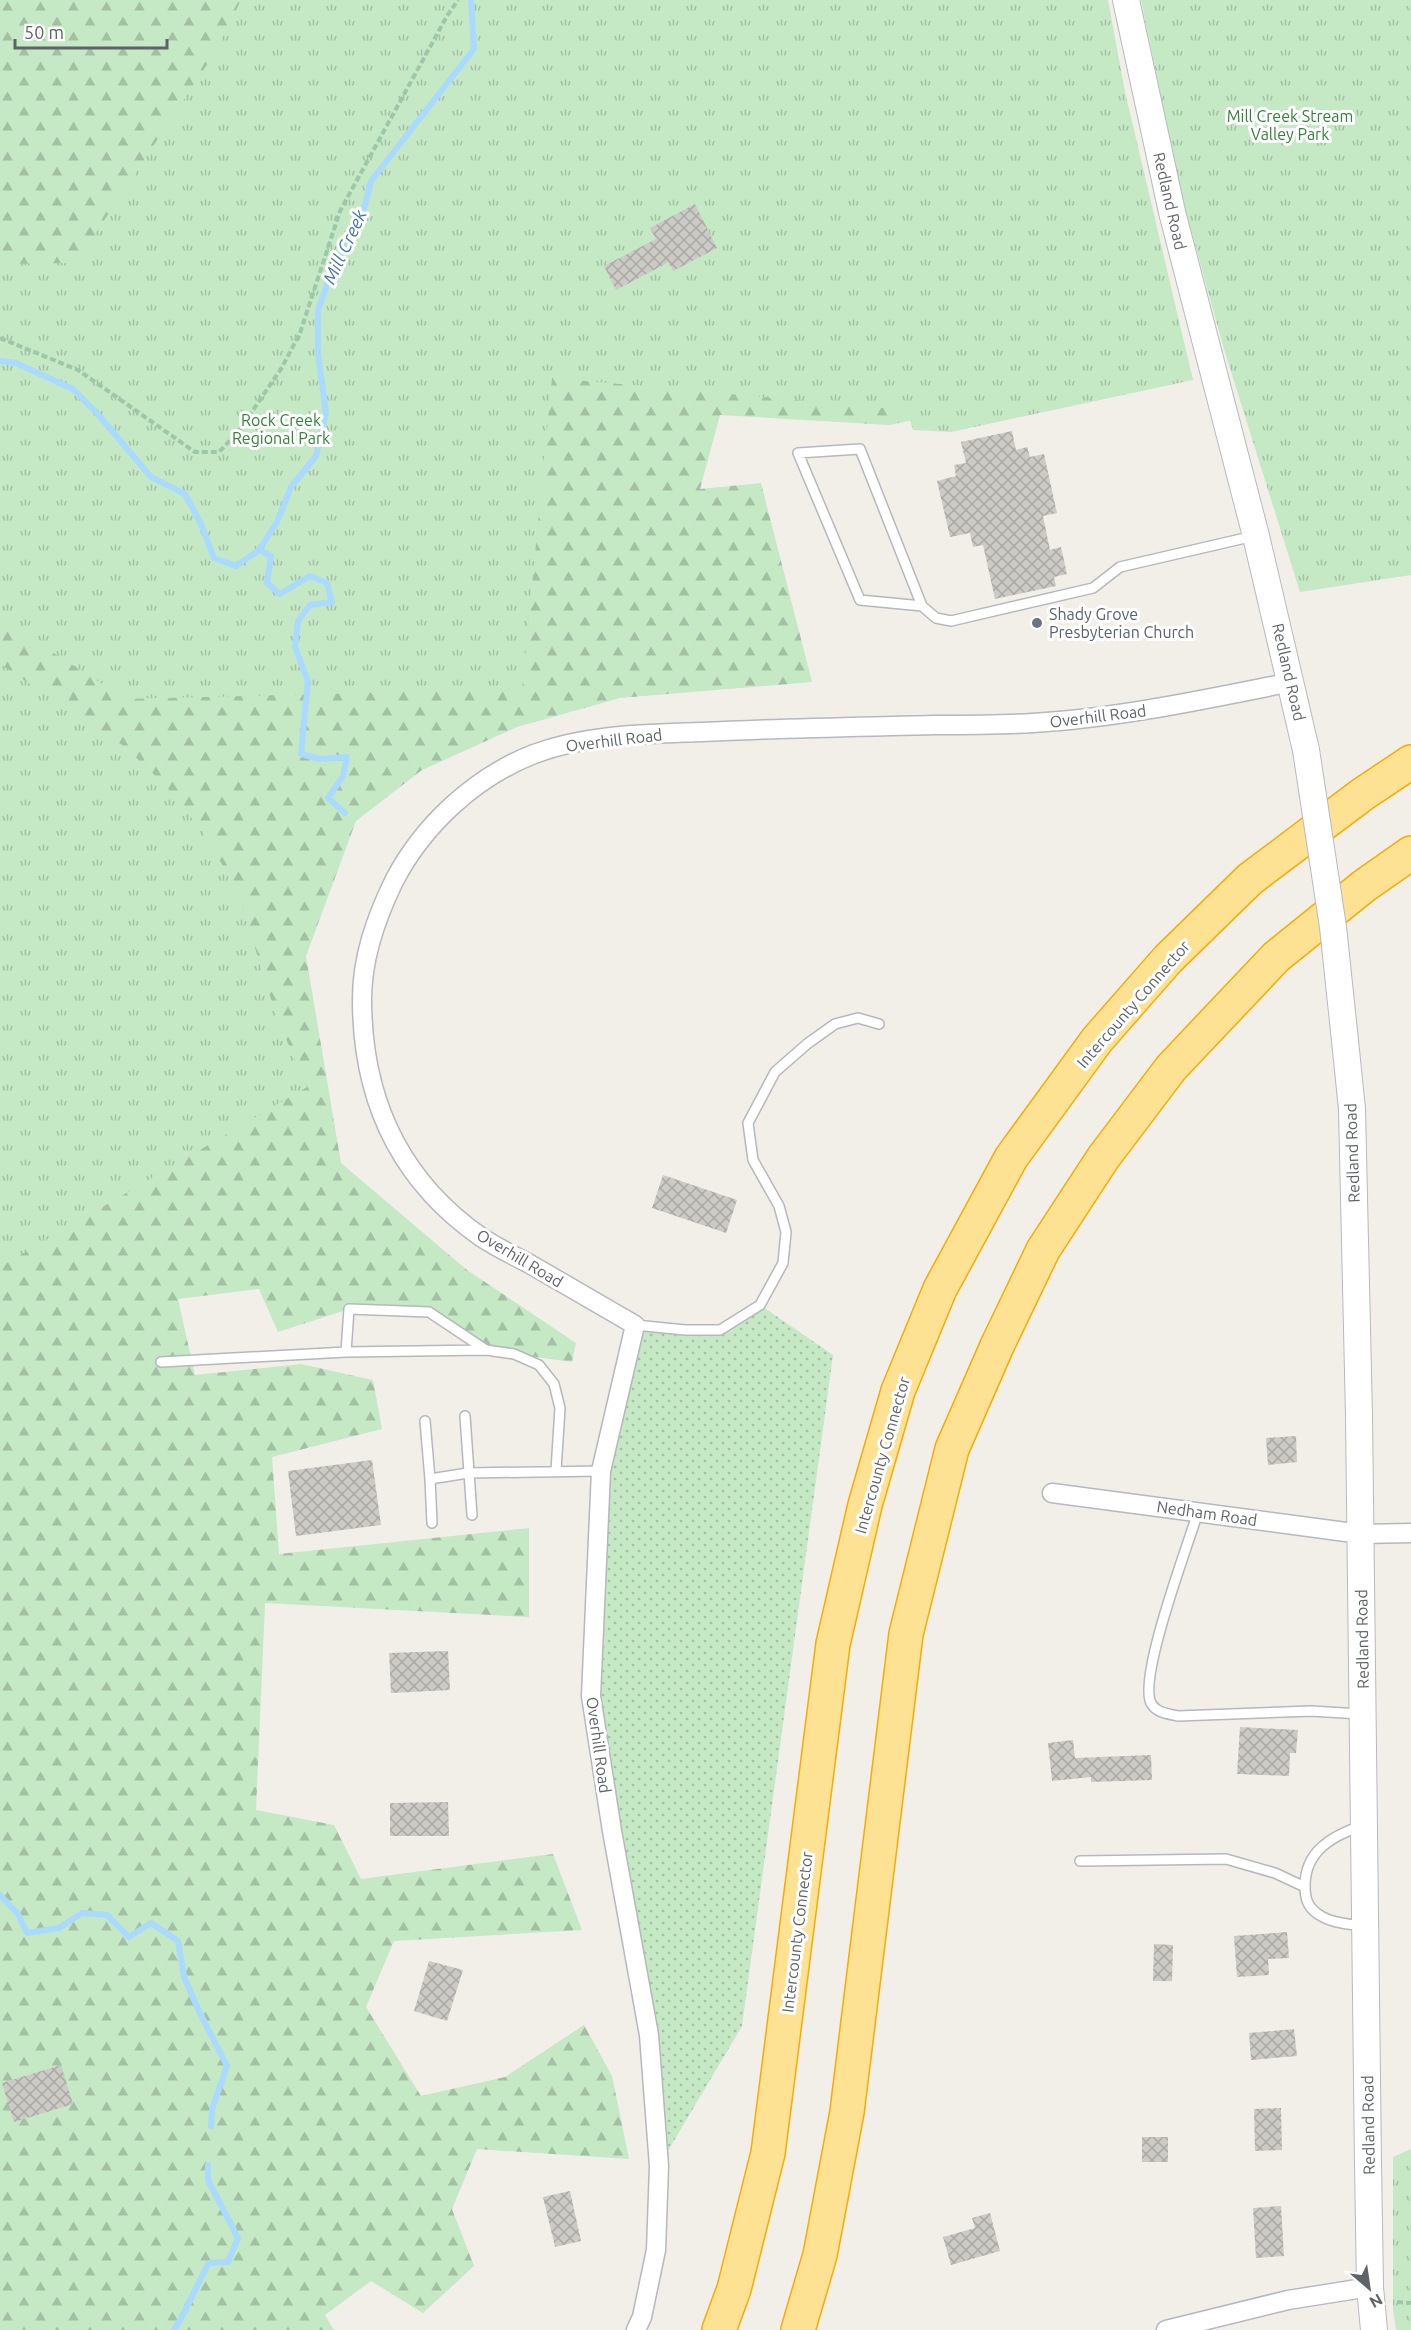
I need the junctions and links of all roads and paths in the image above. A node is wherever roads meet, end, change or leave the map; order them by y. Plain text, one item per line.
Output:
1 (458, 0) edge
2 (1126, 0) edge
3 (0, 338) edge
4 (1256, 536) junction
5 (922, 606) junction
6 (1292, 682) junction
7 (1411, 762) edge
8 (1411, 853) edge
9 (879, 1024) dead end
10 (635, 1325) junction
11 (486, 1350) junction
12 (346, 1352) junction
13 (161, 1362) dead end
14 (465, 1416) dead end
15 (425, 1421) dead end
16 (556, 1470) junction
17 (601, 1471) junction
18 (468, 1473) junction
19 (430, 1479) junction
20 (1052, 1493) dead end
21 (1198, 1512) junction
22 (472, 1515) dead end
23 (432, 1523) dead end
24 (1411, 1533) edge
25 (1361, 1534) junction
26 (1363, 1714) junction
27 (1364, 1825) junction
28 (1080, 1861) dead end
29 (1305, 1887) junction
30 (1365, 1926) junction
31 (1370, 2287) junction
32 (1397, 2302) dead end
33 (1411, 2303) edge
34 (636, 2330) edge
35 (719, 2330) edge
36 (798, 2330) edge
37 (1166, 2330) edge
38 (1374, 2330) edge

1 - 3 path
2 - 4 main road, Redland Road
4 - 5 lane
4 - 6 main road, Redland Road
5 - 5 lane
6 - 10 street, Overhill Road
6 - 25 main road, Redland Road, bridge
7 - 35 highway, Intercounty Connector
8 - 36 highway
9 - 10 lane
10 - 17 street, Overhill Road
11 - 12 lane
11 - 12 lane
11 - 16 lane
12 - 13 lane
14 - 18 lane
15 - 19 lane
16 - 17 lane
16 - 18 lane
17 - 34 street, Overhill Road
18 - 19 lane
18 - 22 lane
19 - 23 lane
20 - 21 street, Nedham Road
21 - 25 street, Nedham Road
21 - 26 lane
24 - 25 street, Nedham Road
25 - 26 main road, Redland Road
26 - 27 main road, Redland Road
27 - 29 lane
27 - 30 main road, Redland Road
28 - 29 lane
29 - 30 lane
30 - 31 main road, Redland Road
31 - 37 street
31 - 38 main road, Redland Road
32 - 33 path

